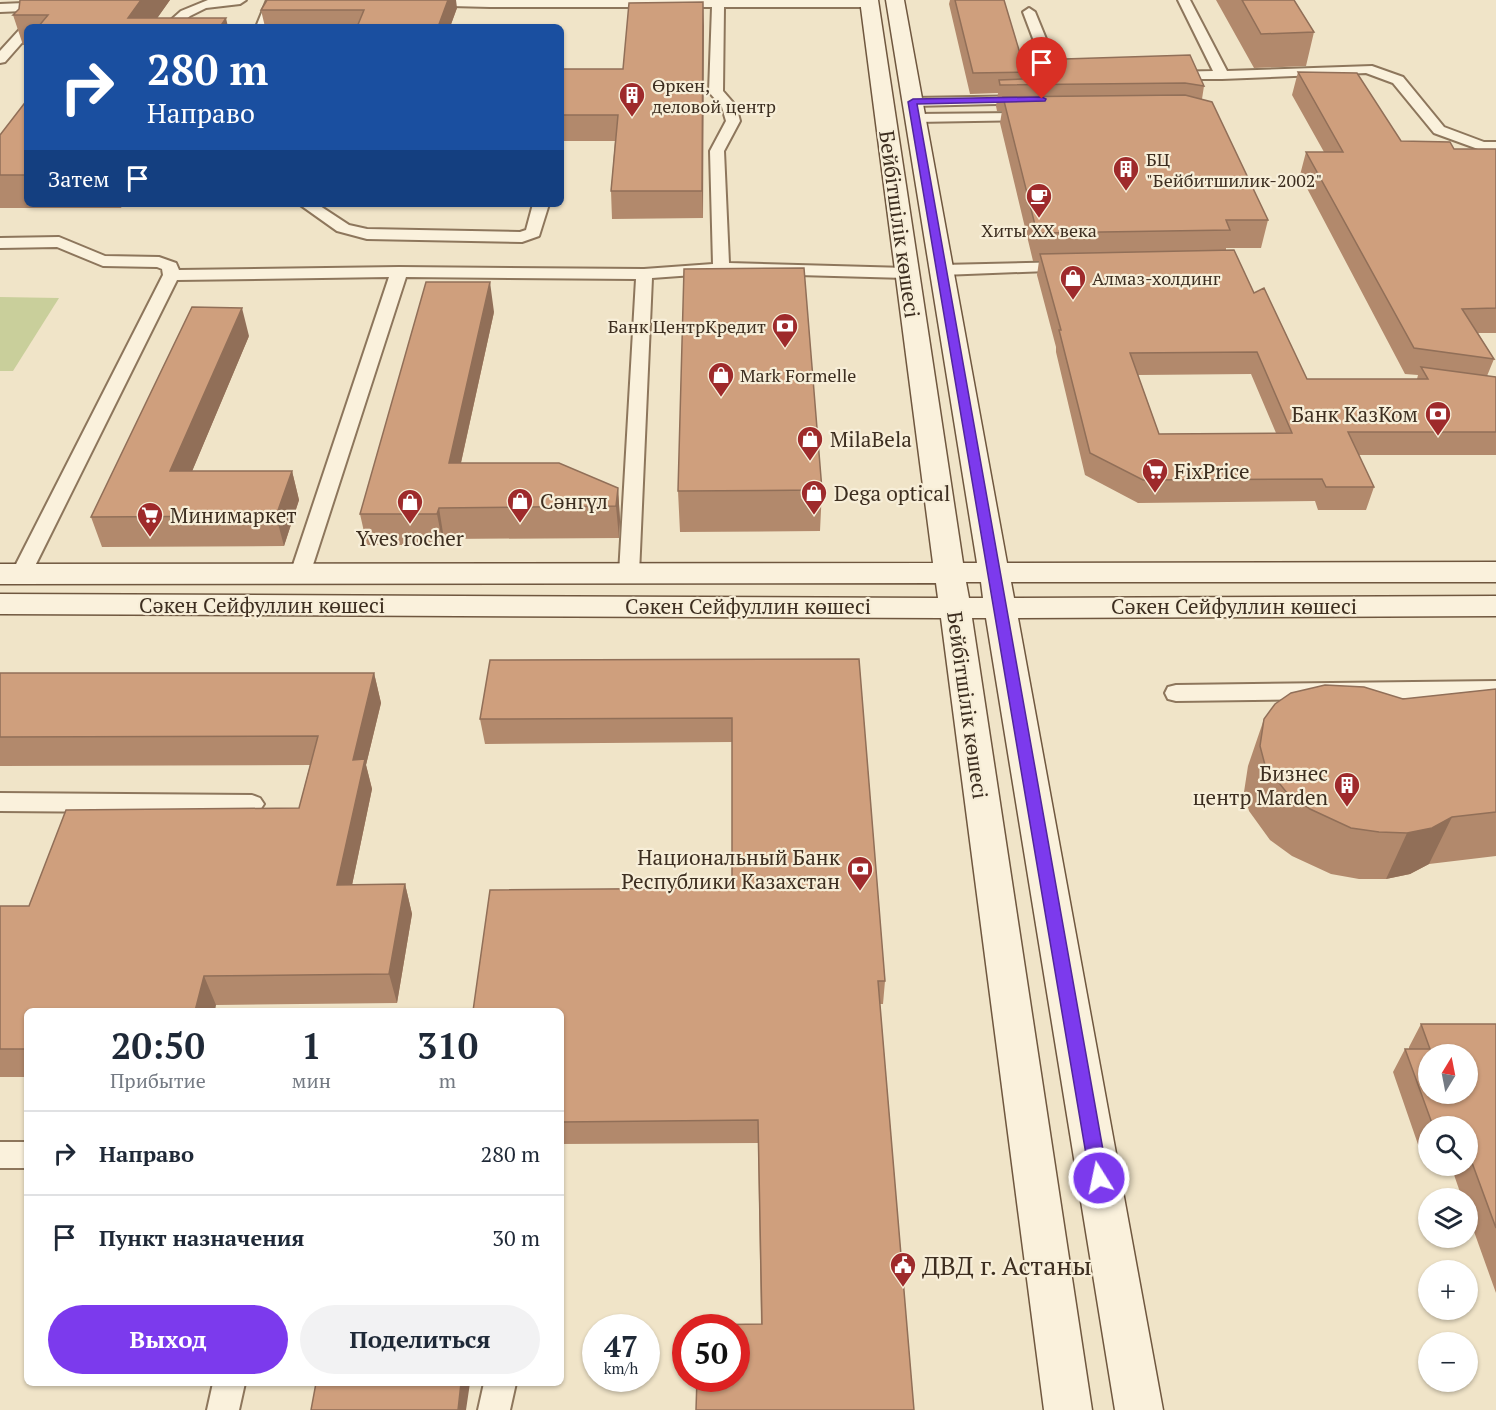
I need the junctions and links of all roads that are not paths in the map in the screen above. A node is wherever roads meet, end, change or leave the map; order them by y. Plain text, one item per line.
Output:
1 (240, 0) edge
2 (273, 0) edge
3 (372, 0) edge
4 (1184, 0) edge
5 (490, 1) edge
6 (878, 1) edge
7 (655, 2) edge
8 (718, 3) junction
9 (3, 5) edge
10 (65, 5) edge
11 (29, 8) junction
12 (1029, 12) dead end
13 (27, 24) edge
14 (172, 24) edge
15 (263, 24) edge
16 (24, 32) edge
17 (0, 59) edge
18 (1222, 75) junction
19 (1150, 76) edge
20 (914, 110) junction
21 (1042, 117) edge
22 (1496, 146) edge
23 (312, 207) edge
24 (540, 207) edge
25 (0, 243) edge
26 (517, 254) junction
27 (1089, 267) edge
28 (721, 268) junction
29 (942, 270) junction
30 (399, 272) junction
31 (906, 273) junction
32 (644, 274) junction
33 (171, 275) junction
34 (1496, 572) edge
35 (951, 573) junction
36 (995, 573) junction
37 (11, 574) edge
38 (300, 574) junction
39 (629, 574) junction
40 (0, 604) edge
41 (1496, 606) edge
42 (953, 608) junction
43 (999, 608) junction
44 (1496, 689) edge
45 (1176, 693) dead end
46 (0, 802) edge
47 (252, 804) dead end
48 (0, 1155) edge
49 (24, 1155) edge
50 (228, 1386) edge
51 (499, 1386) edge
52 (223, 1410) edge
53 (494, 1410) edge
54 (1068, 1410) edge
55 (1139, 1410) edge

1 - 14 lane
2 - 15 lane
3 - 5 lane
4 - 18 lane
5 - 7 lane
6 - 8 lane
6 - 20 main road, Бейбітшілік көшесі
6 - 31 main road, Бейбітшілік көшесі
7 - 8 lane
8 - 28 lane
9 - 11 lane
10 - 11 lane
11 - 13 lane
12 - 20 lane
16 - 17 lane
18 - 19 lane
18 - 22 lane
20 - 21 lane
20 - 29 main road, Бейбітшілік көшесі
23 - 26 lane
24 - 26 lane
25 - 33 lane
26 - 30 lane
26 - 32 lane
27 - 29 lane
28 - 31 lane
28 - 32 lane
29 - 36 main road, Бейбітшілік көшесі
30 - 33 lane
30 - 38 lane
31 - 35 main road, Бейбітшілік көшесі
32 - 39 lane
33 - 37 lane
34 - 36 main road, Сәкен Сейфуллин көшесі
35 - 36 main road, Сәкен Сейфуллин көшесі
35 - 39 main road, Сәкен Сейфуллин көшесі
35 - 42 main road, Бейбітшілік көшесі
36 - 43 main road, Бейбітшілік көшесі
37 - 38 main road, Сәкен Сейфуллин көшесі
38 - 39 main road, Сәкен Сейфуллин көшесі
40 - 42 main road, Сәкен Сейфуллин көшесі
41 - 43 main road, Сәкен Сейфуллин көшесі
42 - 43 main road, Сәкен Сейфуллин көшесі
42 - 54 main road, Бейбітшілік көшесі
43 - 55 main road, Бейбітшілік көшесі
44 - 45 lane
46 - 47 lane
48 - 49 lane
50 - 52 lane
51 - 53 lane

